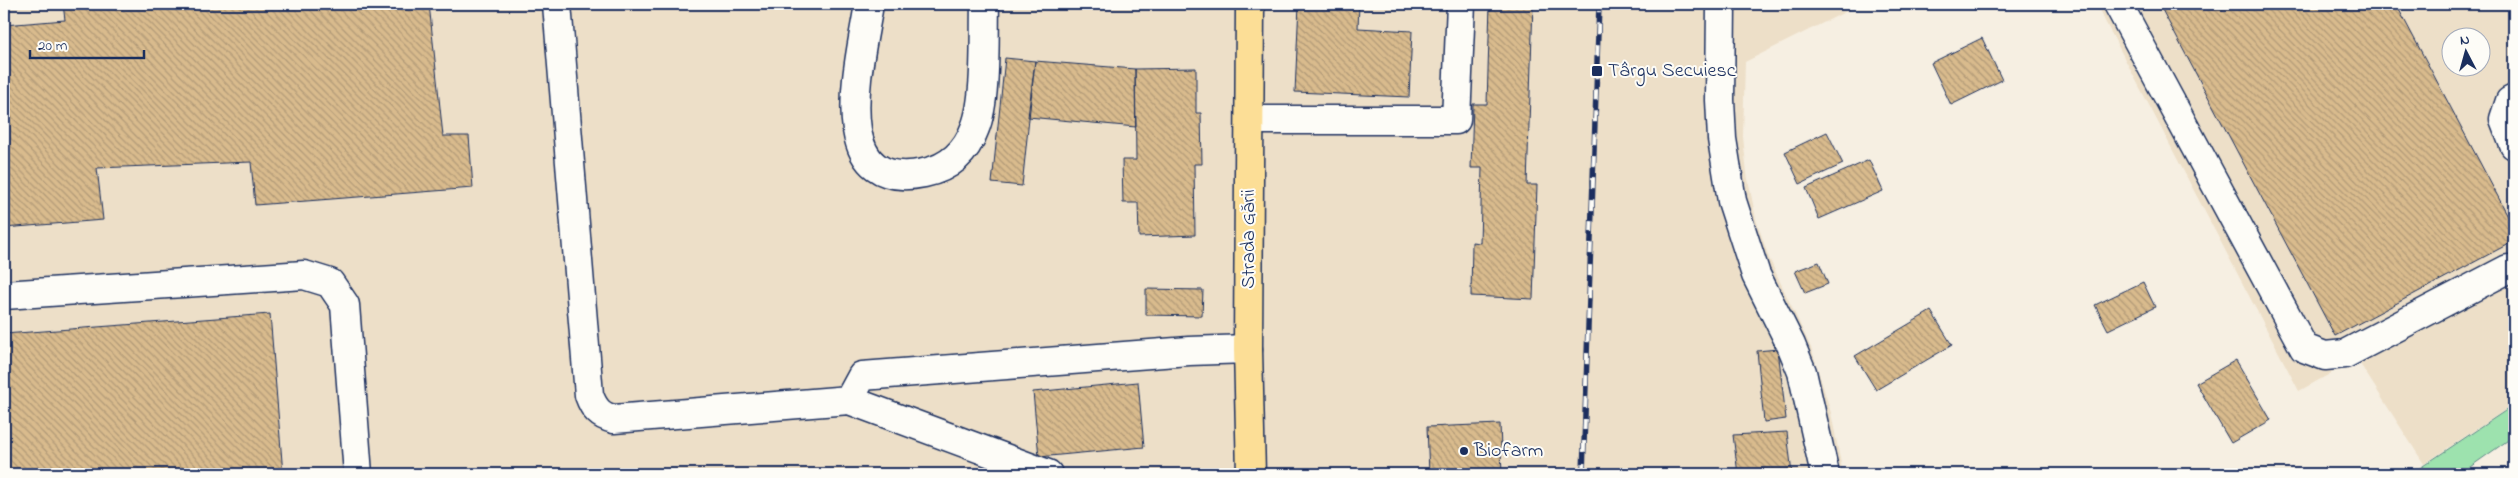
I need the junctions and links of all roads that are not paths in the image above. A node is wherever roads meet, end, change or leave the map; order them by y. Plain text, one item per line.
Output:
1 (557, 4) edge
2 (869, 4) edge
3 (985, 4) edge
4 (1250, 4) edge
5 (1461, 4) edge
6 (1721, 4) edge
7 (2118, 4) edge
8 (2514, 99) edge
9 (1250, 120) junction
10 (2514, 145) edge
11 (2508, 269) dead end
12 (4, 295) edge
13 (1248, 349) junction
14 (849, 400) junction
15 (358, 474) edge
16 (1048, 474) edge
17 (1251, 474) edge
18 (1825, 474) edge

1 - 14 street
2 - 3 street
4 - 9 main road, Strada Gării
5 - 9 street
6 - 18 street
7 - 11 street
8 - 10 street
9 - 13 main road, Strada Gării
12 - 15 street
13 - 14 street
13 - 17 main road, Strada Gării
14 - 16 street

